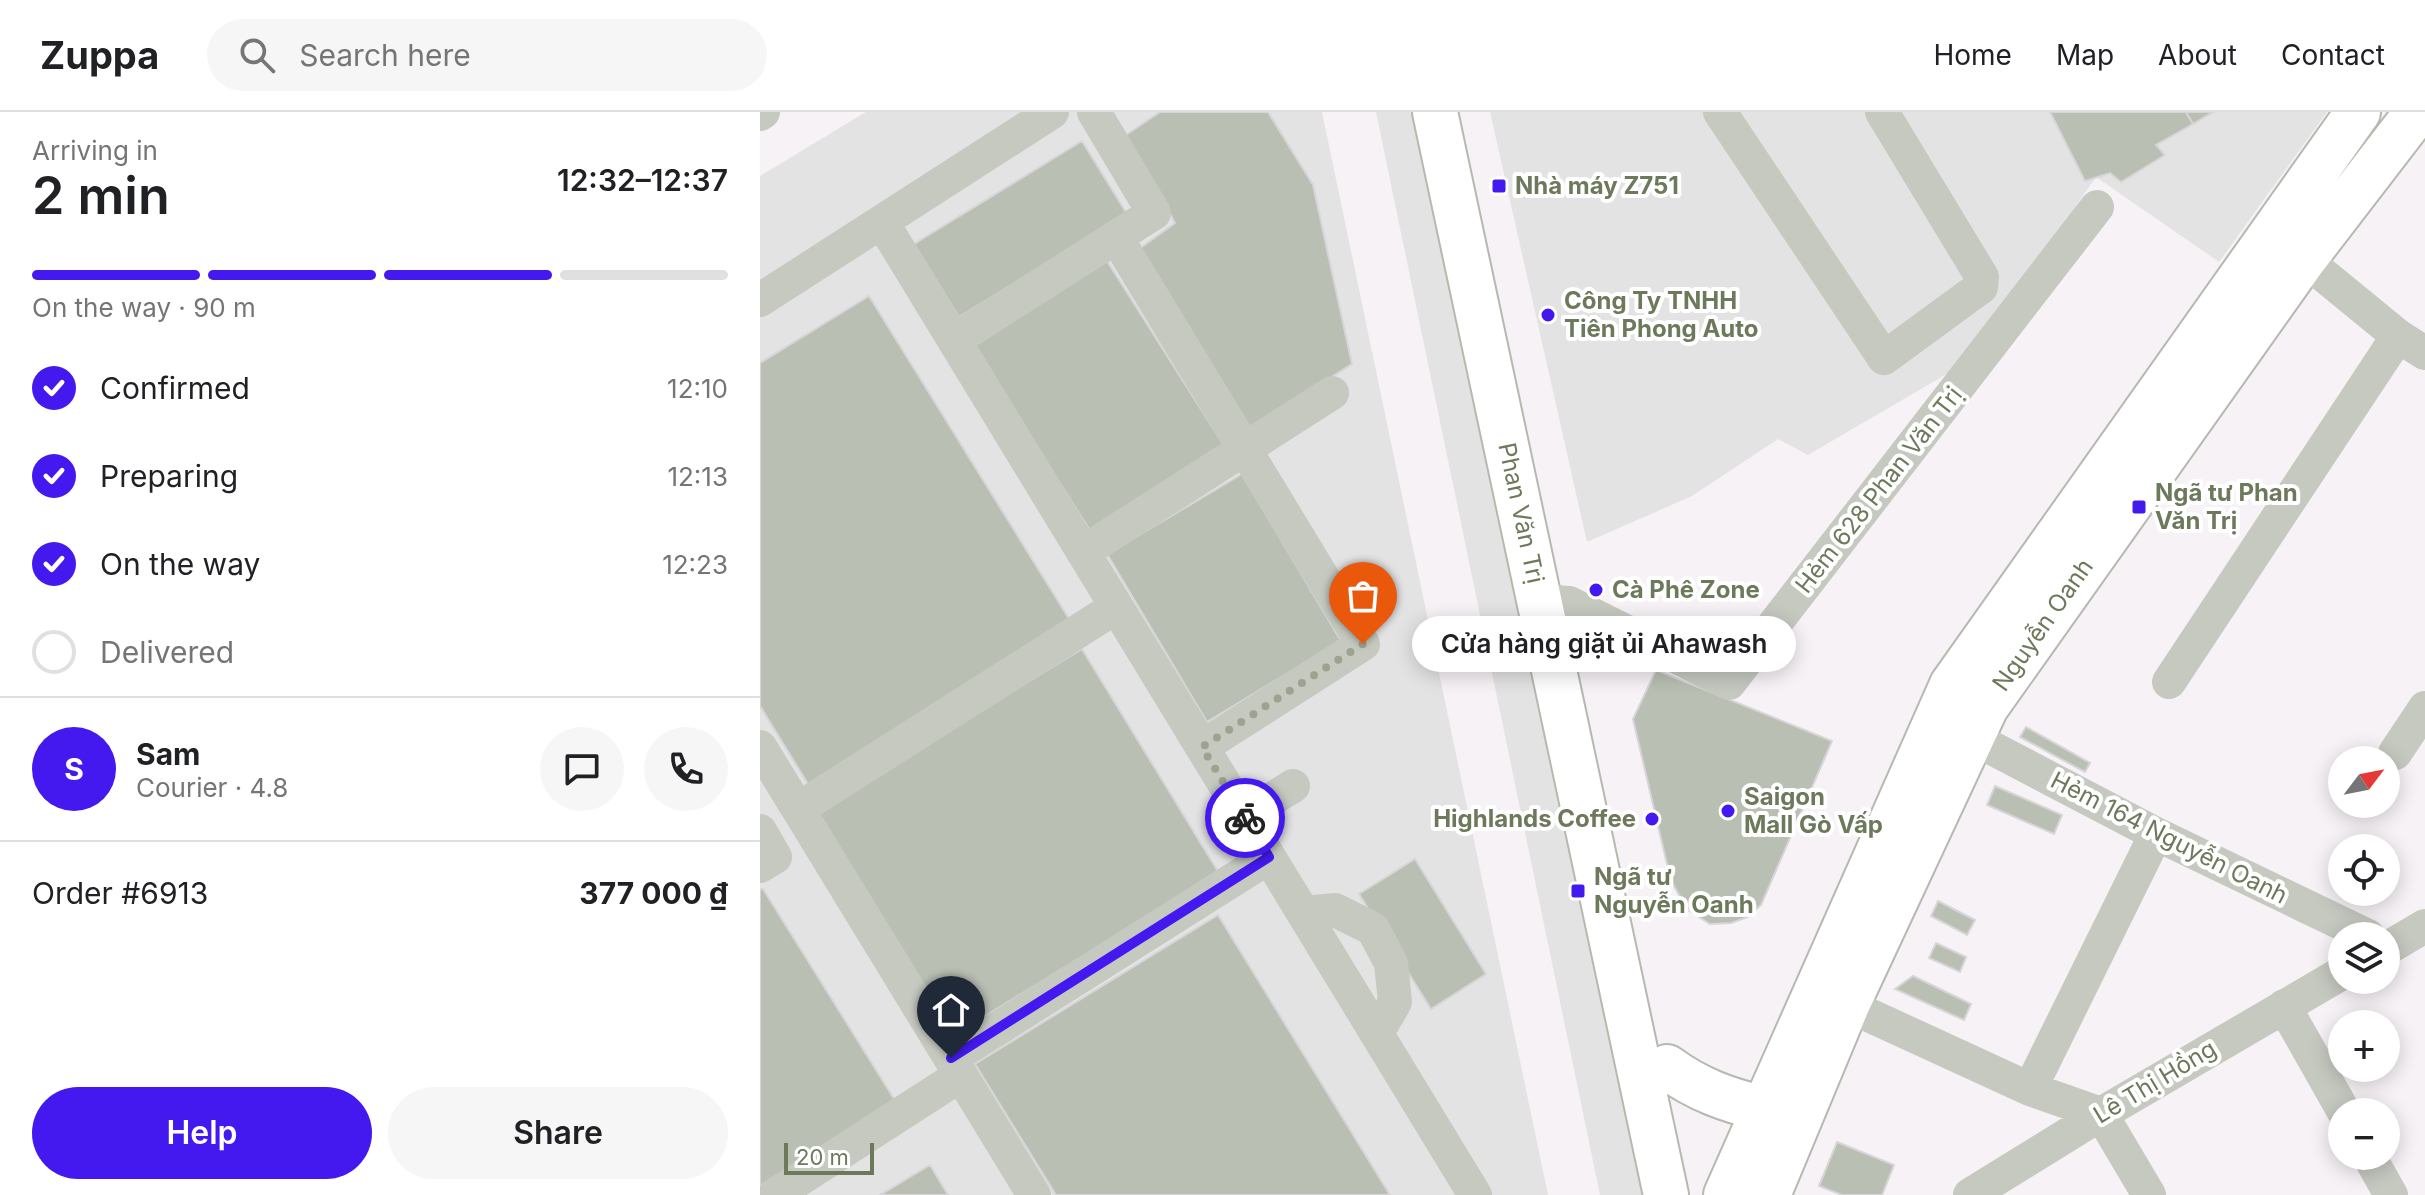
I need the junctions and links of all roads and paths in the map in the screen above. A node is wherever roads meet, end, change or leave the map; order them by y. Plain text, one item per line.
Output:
1 (1052, 112) edge
2 (1094, 112) edge
3 (1435, 112) edge
4 (1465, 112) edge
5 (1720, 112) edge
6 (1882, 112) edge
7 (2358, 112) edge
8 (2417, 112) edge
9 (2097, 207) dead end
10 (882, 222) junction
11 (1116, 237) junction
12 (2287, 246) junction
13 (760, 300) edge
14 (954, 340) junction
15 (2412, 345) edge
16 (1332, 393) dead end
17 (1246, 448) junction
18 (1083, 552) junction
19 (1554, 602) junction
20 (1116, 607) junction
21 (2169, 682) dead end
22 (2425, 708) edge
23 (1971, 737) junction
24 (2400, 746) edge
25 (760, 747) edge
26 (1202, 747) junction
27 (1293, 786) dead end
28 (798, 809) junction
29 (1244, 816) junction
30 (760, 831) edge
31 (2156, 834) junction
32 (1269, 857) junction
33 (760, 866) edge
34 (1303, 913) junction
35 (2338, 922) edge
36 (2425, 926) edge
37 (2400, 937) edge
38 (2328, 981) edge
39 (1847, 1005) junction
40 (2284, 1006) junction
41 (1377, 1033) junction
42 (956, 1066) junction
43 (1667, 1067) junction
44 (2030, 1089) junction
45 (2336, 1098) edge
46 (1764, 1109) junction
47 (2101, 1114) junction
48 (2377, 1170) edge
49 (775, 1195) edge
50 (1034, 1195) edge
51 (1475, 1195) edge
52 (1666, 1195) edge
53 (1695, 1195) edge
54 (1726, 1195) edge
55 (1768, 1195) edge
56 (1970, 1195) edge
57 (2149, 1195) edge
58 (2391, 1195) edge

1 - 10 street
2 - 11 street
3 - 19 main road, Phan Văn Trị
4 - 19 main road, Phan Văn Trị
5 - 6 street
7 - 12 main road, Nguyễn Oanh
8 - 12 main road, Nguyễn Oanh
9 - 19 street, Hẻm 628 Phan Văn Trị
10 - 13 street
10 - 14 street
11 - 14 street
11 - 17 street
12 - 15 street
12 - 23 main road, Nguyễn Oanh
12 - 46 main road, Nguyễn Oanh
14 - 18 street
15 - 21 street
16 - 17 street
17 - 18 street
17 - 26 street
18 - 20 street
19 - 43 main road, Phan Văn Trị
19 - 52 main road, Phan Văn Trị
20 - 26 street
20 - 28 street
22 - 24 street
23 - 31 street, Hẻm 164 Nguyễn Oanh
23 - 39 main road, Nguyễn Oanh
25 - 28 street
26 - 29 street
27 - 29 street
28 - 42 street
29 - 32 street
30 - 33 street
31 - 35 street, Hẻm 164 Nguyễn Oanh
31 - 44 street
32 - 34 street
32 - 42 street
34 - 41 street
34 - 41 street
36 - 37 street
38 - 40 street, Lê Thị Hồng
39 - 44 street
39 - 55 main road, Nguyễn Oanh
40 - 45 street
40 - 47 street, Lê Thị Hồng
41 - 51 street
42 - 49 street
42 - 50 street
43 - 46 main road
43 - 53 main road, Phan Văn Trị
44 - 47 street
46 - 54 main road, Nguyễn Oanh
47 - 56 street, Lê Thị Hồng
47 - 57 street
48 - 58 street

